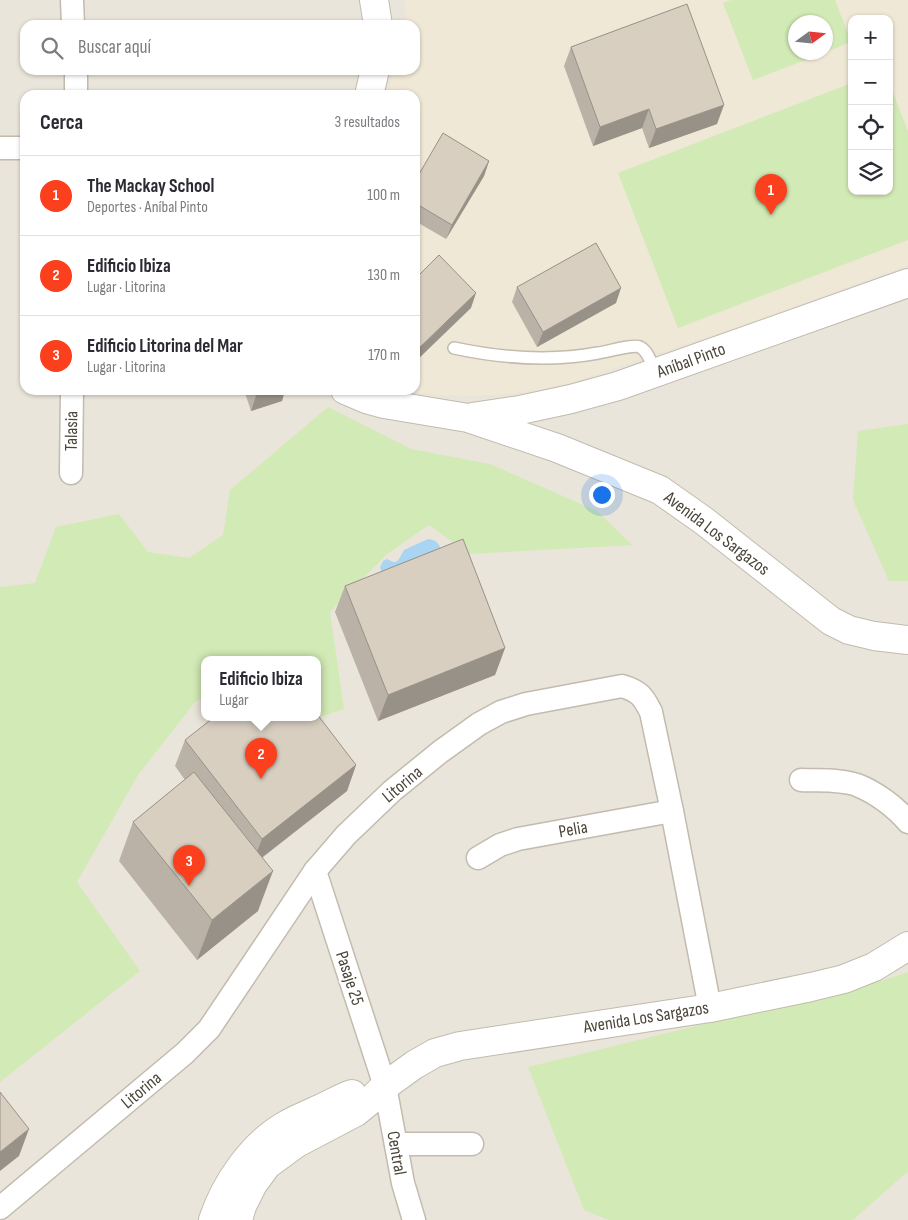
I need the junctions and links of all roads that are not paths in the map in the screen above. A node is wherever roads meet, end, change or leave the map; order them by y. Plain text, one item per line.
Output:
1 (72, 0) edge
2 (374, 0) edge
3 (73, 20) edge
4 (377, 20) edge
5 (76, 75) edge
6 (374, 75) edge
7 (76, 90) edge
8 (370, 90) edge
9 (0, 148) edge
10 (20, 148) edge
11 (908, 283) edge
12 (454, 348) dead end
13 (655, 372) junction
14 (72, 395) edge
15 (357, 395) edge
16 (468, 418) junction
17 (71, 473) dead end
18 (908, 640) edge
19 (801, 780) dead end
20 (672, 811) junction
21 (908, 822) edge
22 (478, 858) dead end
23 (315, 871) junction
24 (908, 946) edge
25 (710, 1008) junction
26 (385, 1086) junction
27 (396, 1144) junction
28 (472, 1144) dead end
29 (0, 1208) edge
30 (212, 1220) edge
31 (238, 1220) edge
32 (414, 1220) edge

1 - 3 street
2 - 4 street
5 - 7 street
6 - 8 street
9 - 10 street
11 - 13 street, Aníbal Pinto
12 - 13 lane
13 - 16 street, Aníbal Pinto
14 - 17 street, Talasia
15 - 16 street, Avenida Los Sargazos
16 - 18 street, Avenida Los Sargazos
19 - 21 street
20 - 22 street, Pelia
20 - 23 street, Litorina
20 - 25 street, Litorina
23 - 26 street, Pasaje 25
23 - 29 street, Litorina
24 - 25 street, Avenida Los Sargazos
25 - 26 street, Avenida Los Sargazos
26 - 27 street, Central
26 - 30 street, Avenida Los Sargazos
26 - 31 street, Avenida Los Sargazos
27 - 28 street
27 - 32 street, Central

